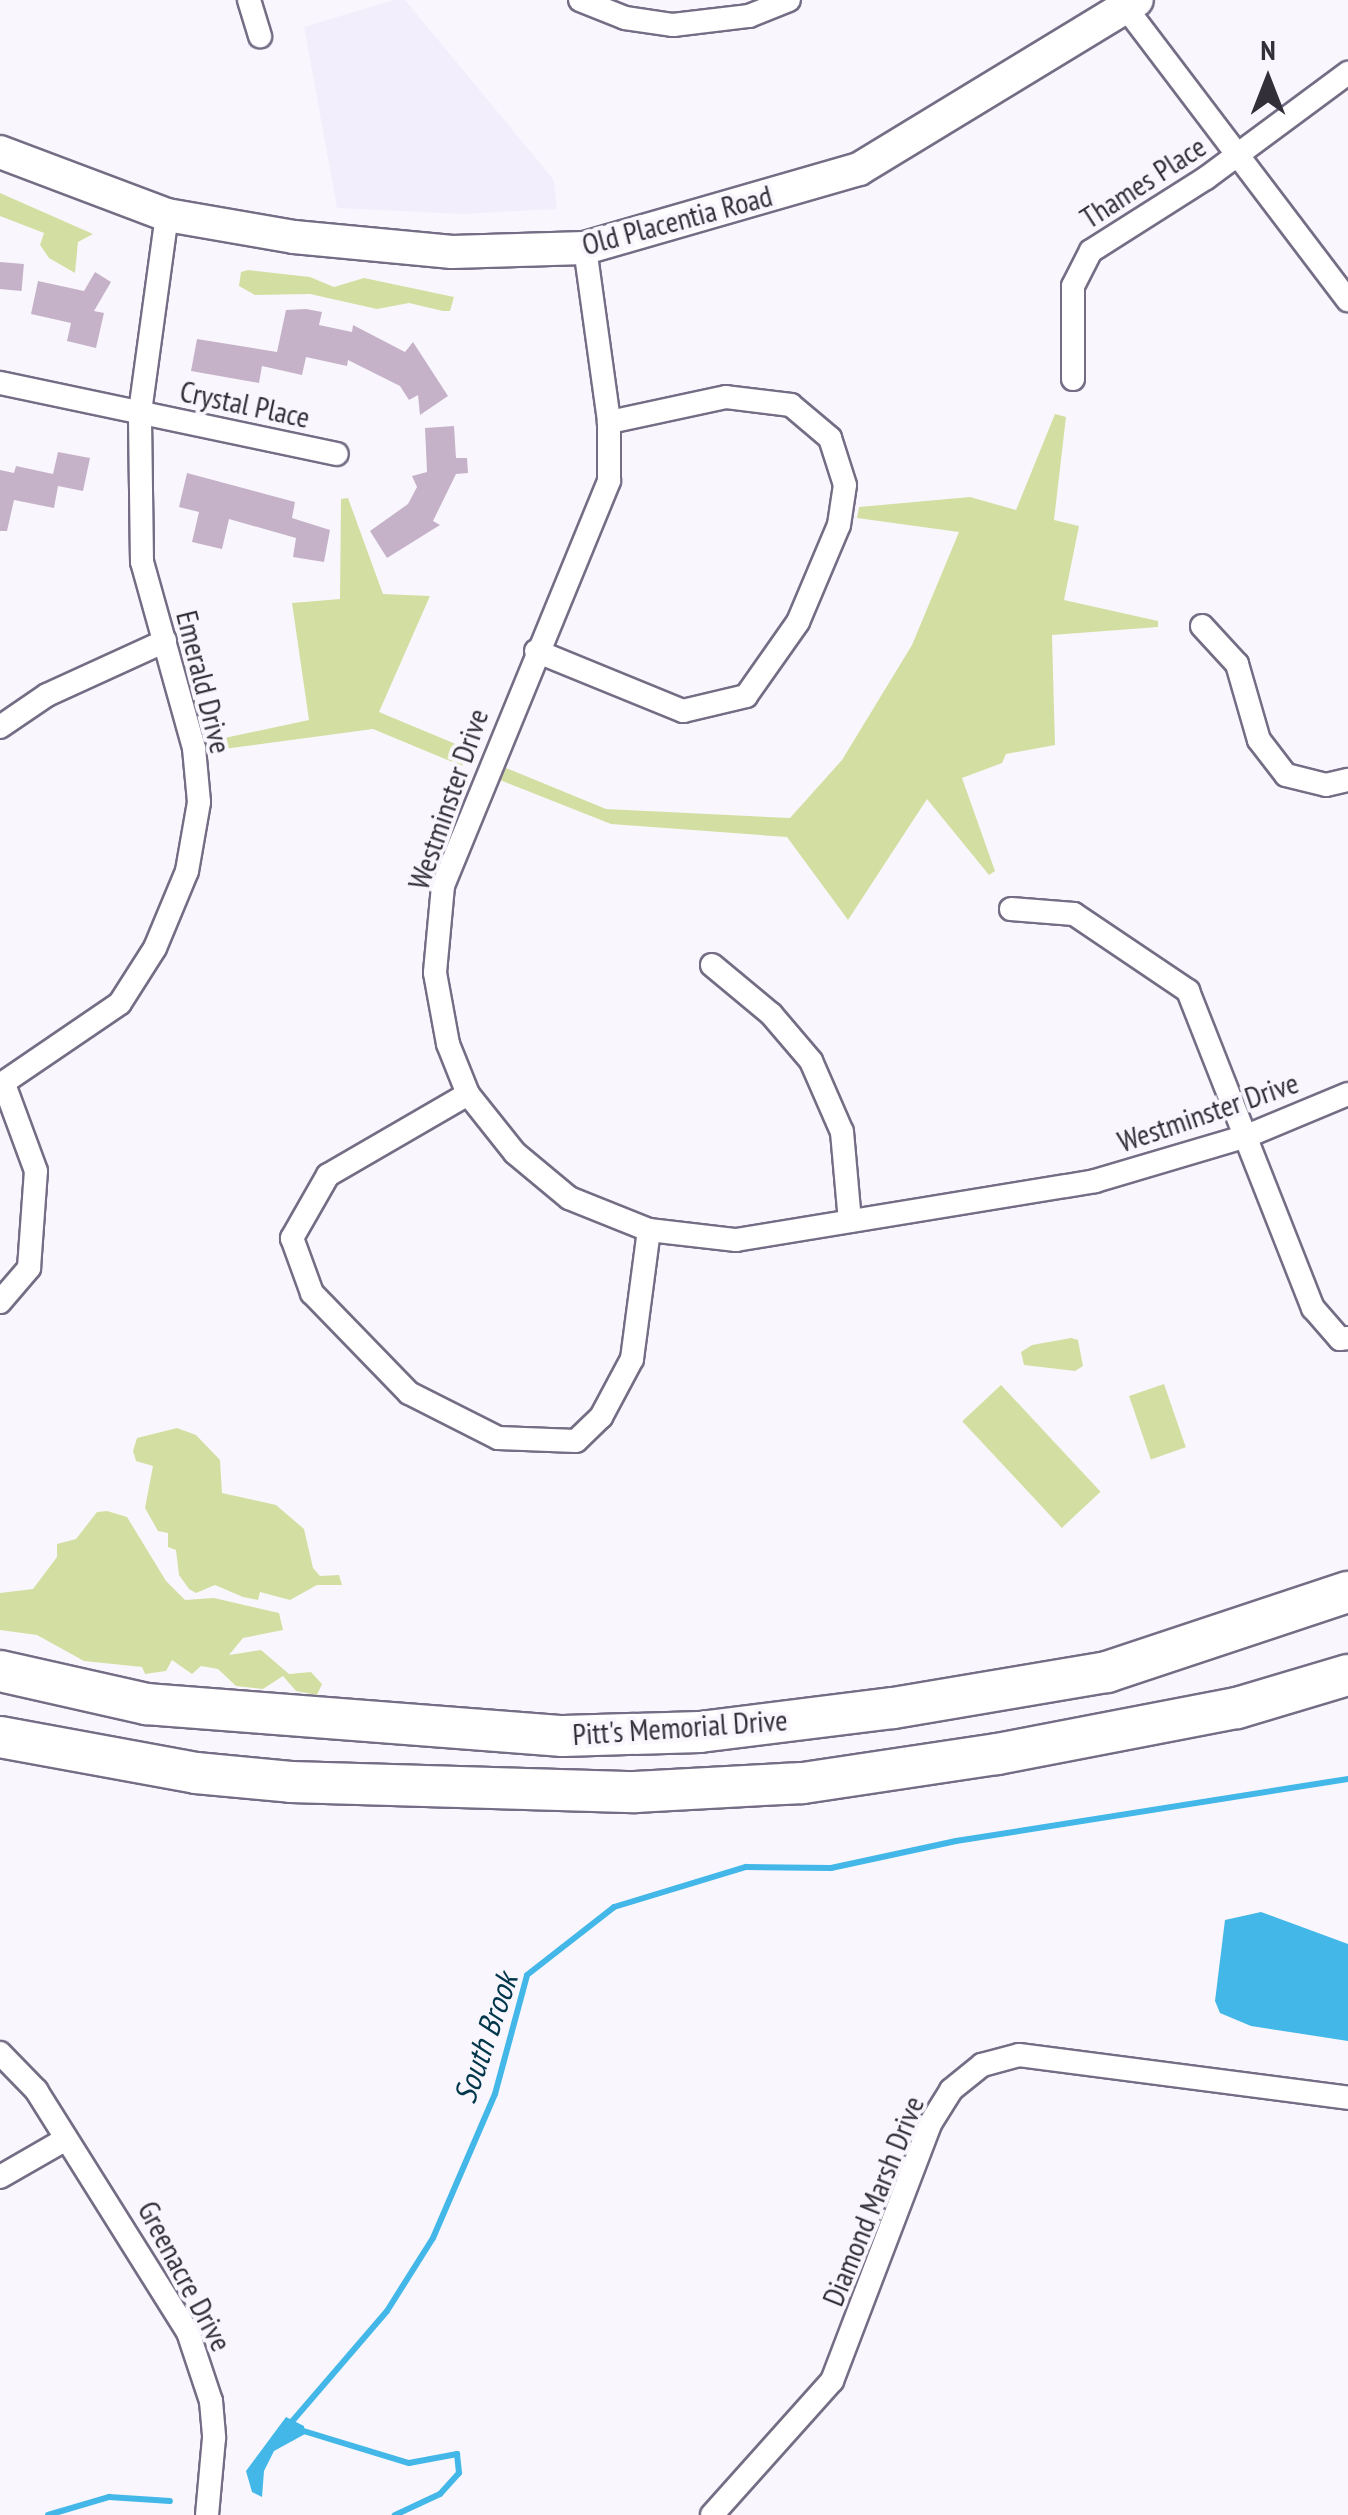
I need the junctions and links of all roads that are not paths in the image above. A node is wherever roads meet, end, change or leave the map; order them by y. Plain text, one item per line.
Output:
1 (249, 0) edge
2 (580, 0) edge
3 (789, 0) edge
4 (1128, 3) edge
5 (260, 36) dead end
6 (1348, 73) edge
7 (0, 152) edge
8 (1238, 155) junction
9 (167, 216) junction
10 (585, 248) junction
11 (1348, 300) edge
12 (1073, 379) dead end
13 (0, 383) edge
14 (140, 412) junction
15 (608, 422) junction
16 (337, 454) dead end
17 (1202, 626) dead end
18 (165, 642) junction
19 (536, 651) junction
20 (0, 727) edge
21 (1348, 780) edge
22 (1011, 909) dead end
23 (712, 965) dead end
24 (2, 1085) edge
25 (468, 1094) junction
26 (1348, 1094) edge
27 (1247, 1136) junction
28 (850, 1221) junction
29 (648, 1230) junction
30 (0, 1302) edge
31 (1348, 1338) edge
32 (1348, 1592) edge
33 (0, 1671) edge
34 (1348, 1675) edge
35 (0, 1737) edge
36 (0, 2053) edge
37 (1348, 2098) edge
38 (66, 2139) junction
39 (0, 2177) edge
40 (206, 2515) edge
41 (712, 2515) edge

1 - 5 street
2 - 3 street
4 - 8 street
4 - 10 main road, Old Placentia Road
6 - 8 street, Thames Place
7 - 9 main road, Old Placentia Road
8 - 11 street
8 - 12 street, Thames Place
9 - 10 main road, Old Placentia Road
9 - 14 street, Emerald Drive
10 - 15 street, Westminster Drive
13 - 14 street, Crystal Place
14 - 16 street, Crystal Place
14 - 18 street, Emerald Drive
15 - 19 street, Westminster Drive
15 - 19 street
17 - 21 street
18 - 20 street
18 - 24 street, Emerald Drive
19 - 25 street, Westminster Drive
22 - 27 street
23 - 28 street
24 - 30 street
25 - 29 street, Westminster Drive
25 - 29 street
26 - 27 street, Westminster Drive
27 - 28 street, Westminster Drive
27 - 31 street
28 - 29 street, Westminster Drive
32 - 33 highway, Pitt's Memorial Drive
34 - 35 highway, Pitt's Memorial Drive
36 - 38 street, Greenacre Drive
37 - 41 street, Diamond Marsh Drive
38 - 39 street
38 - 40 street, Greenacre Drive

